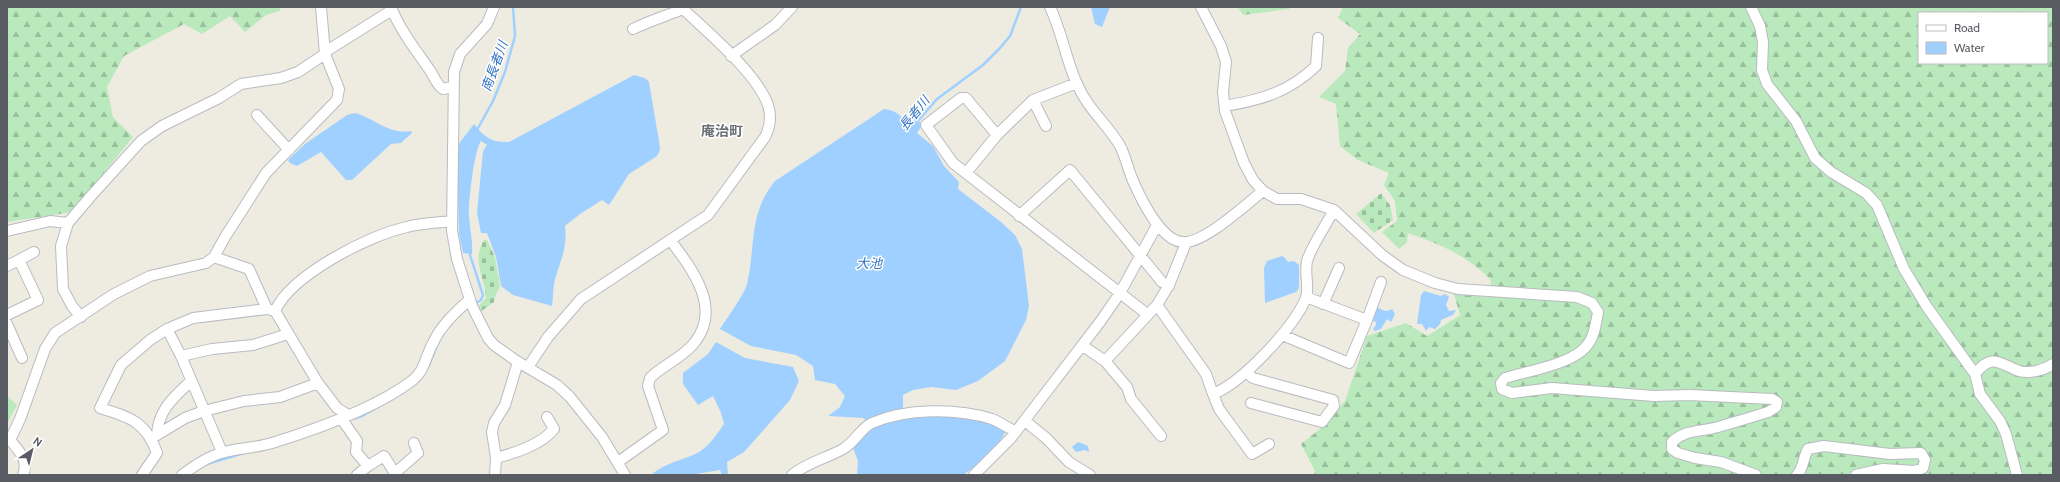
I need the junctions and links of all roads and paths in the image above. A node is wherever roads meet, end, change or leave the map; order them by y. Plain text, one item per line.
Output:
1 (321, 7) edge
2 (494, 7) edge
3 (792, 7) edge
4 (1050, 7) edge
5 (1201, 7) edge
6 (1751, 7) edge
7 (391, 8) edge
8 (682, 8) edge
9 (633, 29) dead end
10 (1318, 38) dead end
11 (325, 53) junction
12 (732, 56) junction
13 (1077, 83) junction
14 (452, 87) junction
15 (1033, 100) junction
16 (1225, 106) junction
17 (257, 115) dead end
18 (1046, 126) dead end
19 (997, 135) junction
20 (289, 150) junction
21 (966, 173) junction
22 (1263, 191) junction
23 (1334, 210) junction
24 (1019, 216) junction
25 (452, 221) junction
26 (68, 223) junction
27 (1157, 225) junction
28 (7, 231) edge
29 (671, 241) junction
30 (1186, 243) junction
31 (34, 252) dead end
32 (1140, 255) junction
33 (214, 257) junction
34 (19, 260) junction
35 (7, 266) edge
36 (1339, 268) dead end
37 (1381, 282) dead end
38 (1169, 286) junction
39 (1120, 293) junction
40 (1306, 297) junction
41 (470, 299) junction
42 (1323, 304) junction
43 (1157, 305) junction
44 (271, 310) junction
45 (1147, 314) junction
46 (7, 315) edge
47 (81, 317) junction
48 (1367, 320) junction
49 (7, 324) edge
50 (167, 328) junction
51 (288, 334) junction
52 (1282, 335) junction
53 (1082, 346) junction
54 (181, 356) junction
55 (22, 358) dead end
56 (1105, 361) junction
57 (518, 362) junction
58 (2053, 364) edge
59 (528, 367) junction
60 (1246, 372) junction
61 (1975, 374) junction
62 (191, 381) junction
63 (318, 383) junction
64 (1213, 394) junction
65 (1251, 404) dead end
66 (204, 411) junction
67 (345, 416) junction
68 (547, 416) dead end
69 (1025, 421) junction
70 (1016, 432) junction
71 (1161, 436) dead end
72 (154, 437) junction
73 (414, 443) dead end
74 (1269, 444) dead end
75 (222, 452) junction
76 (496, 458) junction
77 (618, 462) junction
78 (368, 466) junction
79 (395, 474) edge
80 (23, 475) edge
81 (142, 475) edge
82 (182, 475) edge
83 (357, 475) edge
84 (495, 475) edge
85 (625, 475) edge
86 (792, 475) edge
87 (974, 475) edge
88 (1090, 475) edge
89 (1756, 475) edge
90 (1797, 475) edge
91 (1856, 475) edge
92 (2017, 475) edge

1 - 11 street
2 - 14 street
3 - 12 street
4 - 13 street
5 - 16 street
6 - 61 street
7 - 11 street
7 - 14 street
8 - 9 street
8 - 12 street
10 - 16 street
11 - 20 street
11 - 26 street
12 - 29 street
13 - 15 street
13 - 27 street
14 - 25 street
15 - 18 street
15 - 19 street
16 - 22 street
17 - 20 street
19 - 21 street
19 - 21 street
20 - 33 street
21 - 24 street
22 - 23 street
22 - 30 street
23 - 40 street
23 - 89 street
24 - 32 street
24 - 39 street
25 - 41 street
25 - 44 street
26 - 28 street
26 - 47 street
27 - 30 street
27 - 32 street
29 - 59 street
29 - 77 street
30 - 38 street
31 - 34 street
32 - 38 street
32 - 39 street
33 - 44 street
33 - 47 street
34 - 35 street
34 - 46 street
36 - 42 street
37 - 48 street
38 - 43 street
39 - 45 street
39 - 53 street
40 - 42 street
40 - 52 street
41 - 57 street
41 - 67 street
42 - 48 street
43 - 45 street
43 - 64 street
44 - 50 street
44 - 51 street
45 - 56 street
47 - 80 street
48 - 52 street
49 - 55 street
50 - 54 street
50 - 72 street
51 - 54 street
51 - 63 street
52 - 60 street
53 - 56 street
53 - 69 street
54 - 62 street
56 - 71 street
57 - 59 street
57 - 76 street
58 - 61 street
59 - 77 street
60 - 64 street
60 - 65 street
61 - 92 street
62 - 66 street
62 - 72 street
63 - 66 street
63 - 67 street
64 - 74 street
66 - 72 street
66 - 75 street
67 - 75 street
67 - 78 street
68 - 76 street
69 - 70 street
69 - 88 street
70 - 86 street
70 - 87 street
72 - 81 street
73 - 79 street
75 - 82 street
76 - 84 street
77 - 85 street
78 - 79 street
78 - 83 street
90 - 91 street

